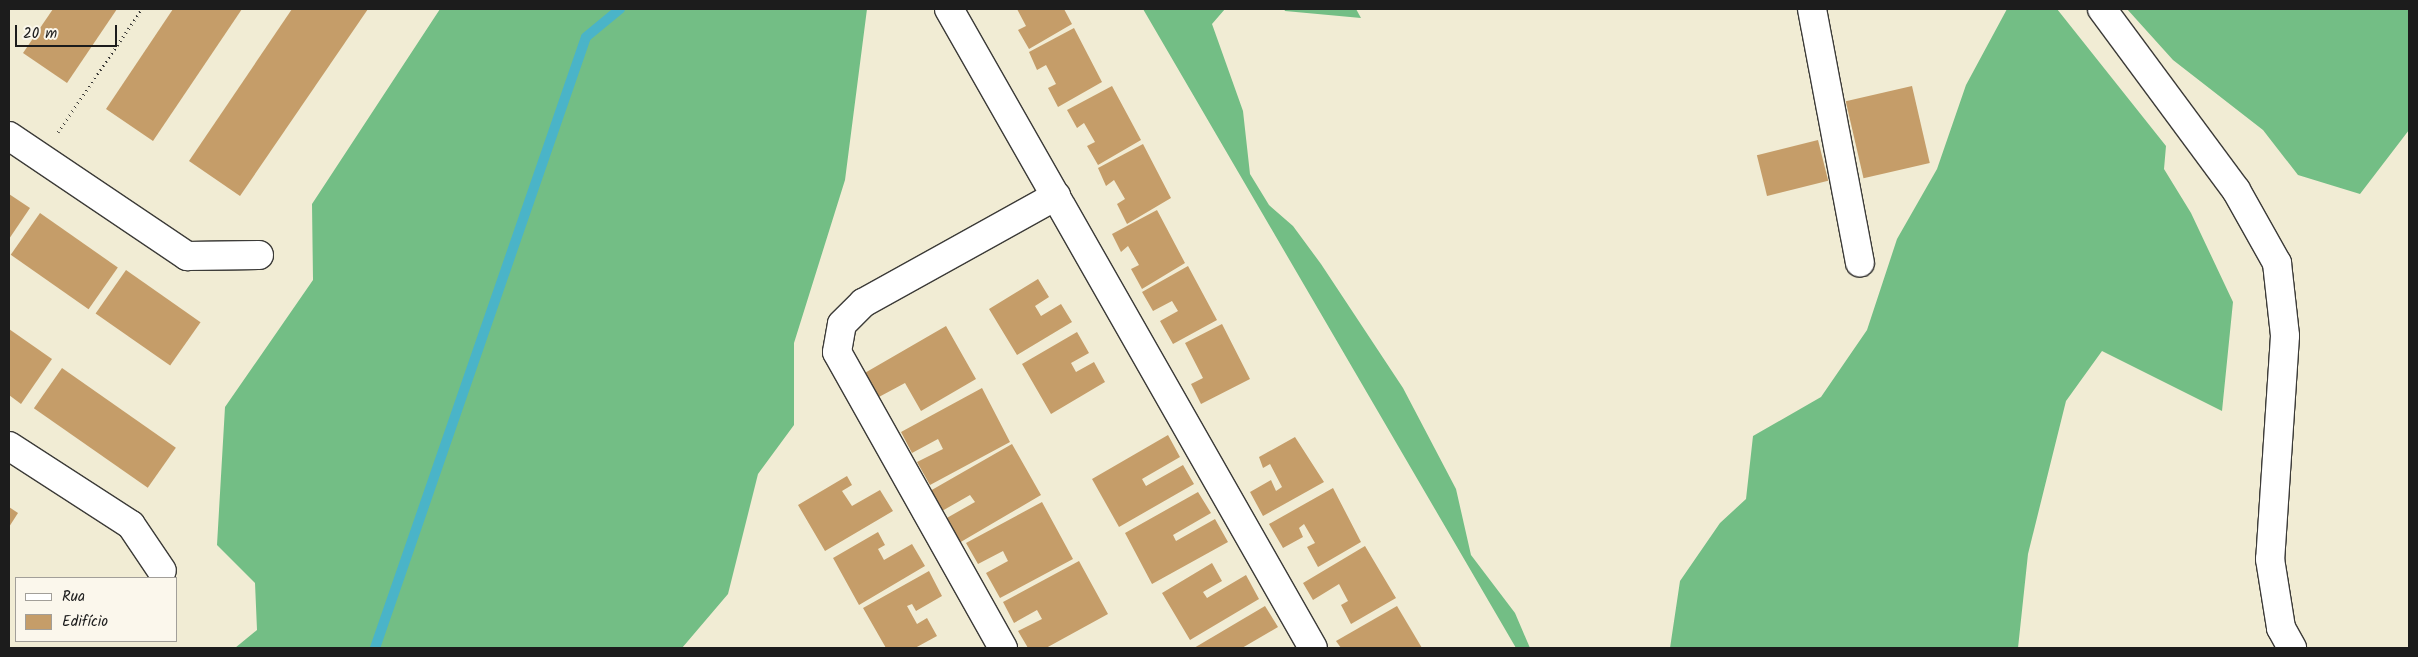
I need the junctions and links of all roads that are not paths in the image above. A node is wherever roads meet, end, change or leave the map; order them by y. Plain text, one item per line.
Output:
1 (949, 9) edge
2 (1812, 9) edge
3 (2102, 9) edge
4 (9, 136) edge
5 (1056, 196) junction
6 (259, 255) dead end
7 (1860, 264) dead end
8 (9, 446) edge
9 (162, 571) dead end
10 (1003, 648) edge
11 (1313, 648) edge
12 (2292, 648) edge

1 - 5 lane
2 - 7 lane
3 - 12 lane
4 - 6 lane
5 - 10 lane
5 - 11 lane
8 - 9 lane

